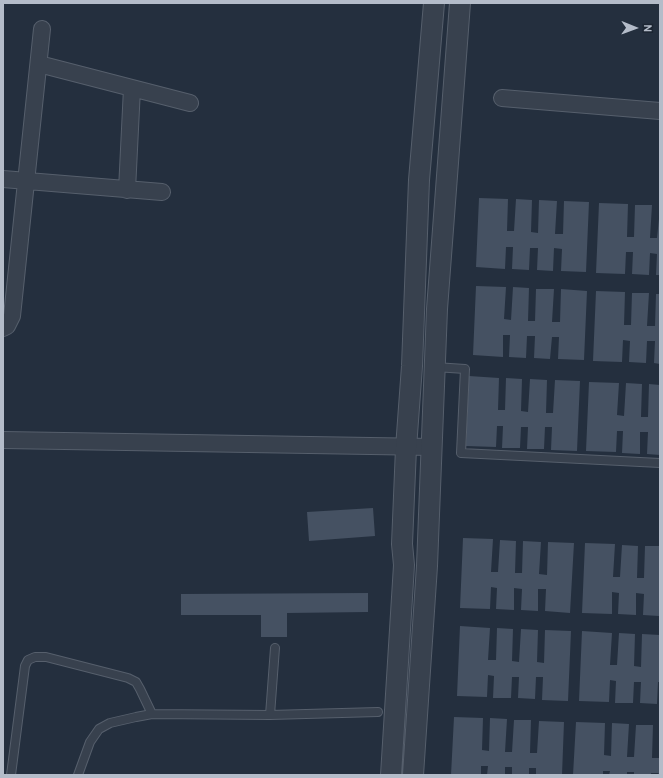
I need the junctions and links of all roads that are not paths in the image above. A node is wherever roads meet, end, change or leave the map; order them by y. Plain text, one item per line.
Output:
1 (434, 3) edge
2 (460, 3) edge
3 (42, 29) dead end
4 (38, 64) junction
5 (132, 88) junction
6 (502, 98) dead end
7 (190, 103) dead end
8 (660, 110) edge
9 (3, 179) edge
10 (25, 181) junction
11 (127, 190) junction
12 (162, 192) dead end
13 (3, 328) edge
14 (412, 366) junction
15 (435, 367) junction
16 (3, 440) edge
17 (432, 447) junction
18 (406, 448) junction
19 (660, 463) edge
20 (400, 627) junction
21 (423, 628) junction
22 (275, 648) dead end
23 (378, 712) dead end
24 (152, 714) junction
25 (270, 715) junction
26 (12, 775) edge
27 (78, 775) edge
28 (391, 775) edge
29 (413, 775) edge

1 - 14 street
2 - 15 street
3 - 4 street
4 - 5 street
4 - 10 street
5 - 7 street
5 - 11 street
6 - 8 street
9 - 10 street
10 - 11 street
10 - 13 street
11 - 12 street
14 - 15 street
14 - 18 street
15 - 17 street
15 - 19 lane
16 - 18 street
17 - 18 street
17 - 21 street
18 - 20 street
20 - 21 street
20 - 28 street
21 - 29 street
22 - 25 lane
23 - 25 lane
24 - 25 lane
24 - 26 lane
24 - 27 lane

